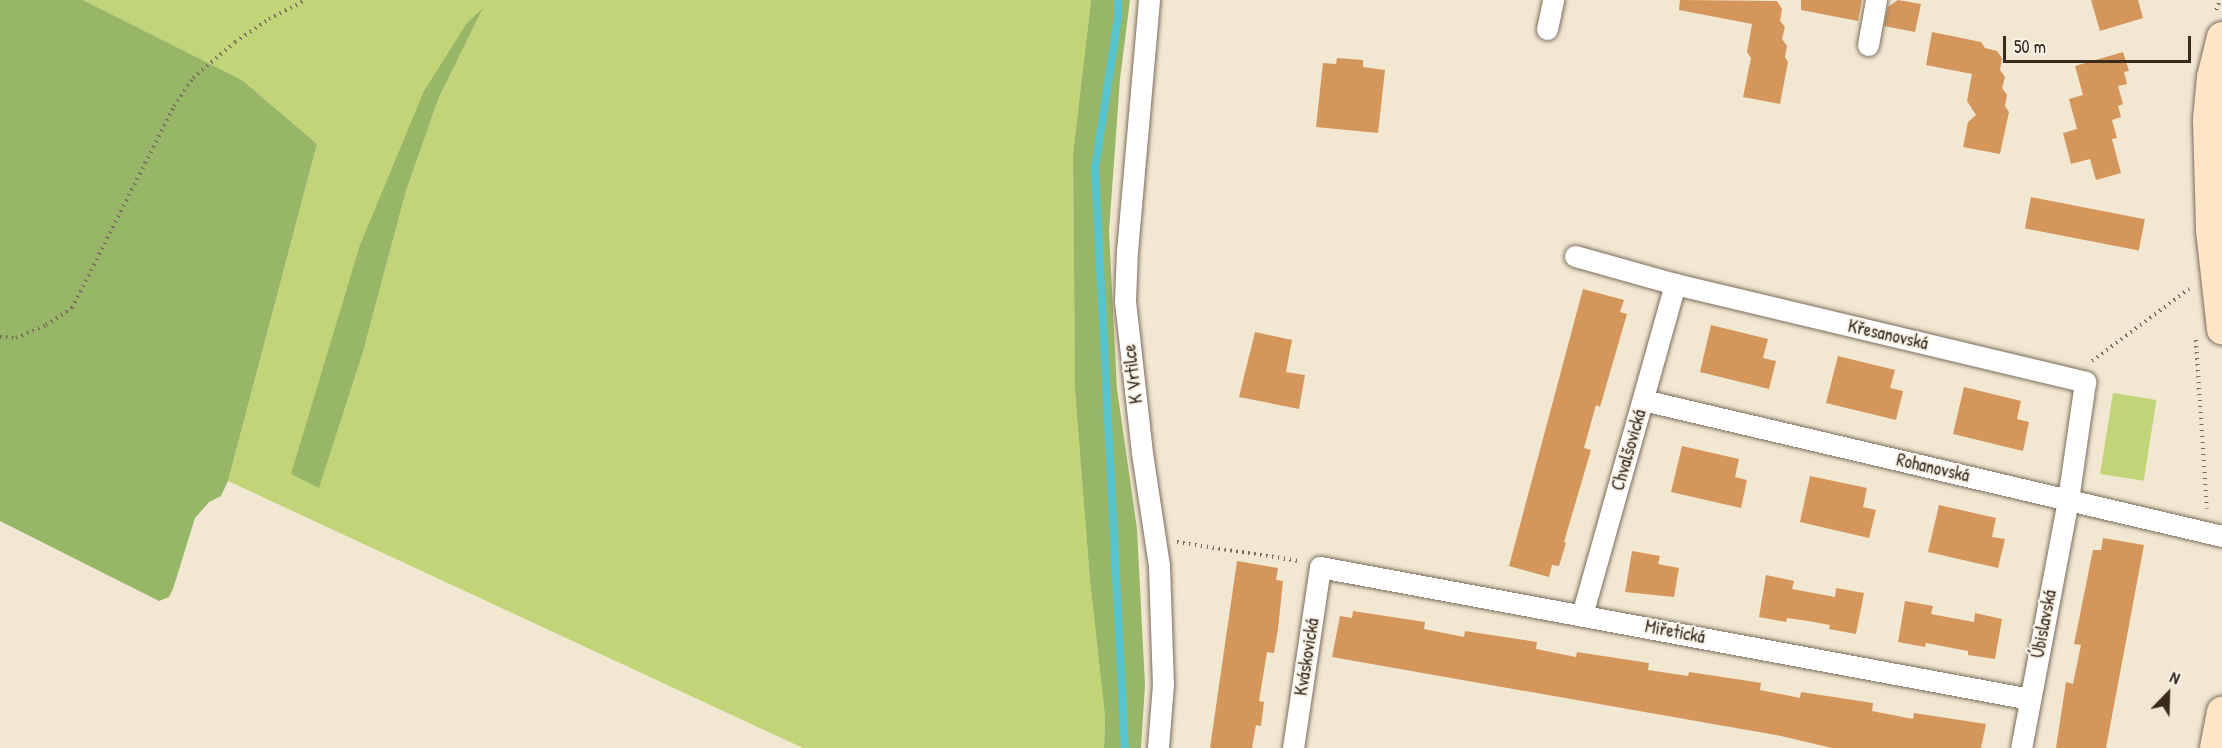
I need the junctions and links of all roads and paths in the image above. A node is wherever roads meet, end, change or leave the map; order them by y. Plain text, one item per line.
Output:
1 (306, 0) edge
2 (1149, 0) edge
3 (1553, 0) edge
4 (1876, 0) edge
5 (1547, 28) dead end
6 (2222, 38) edge
7 (1868, 45) dead end
8 (1575, 256) dead end
9 (1675, 284) junction
10 (2190, 288) dead end
11 (2222, 329) edge
12 (0, 337) edge
13 (2070, 378) junction
14 (1643, 400) junction
15 (2068, 500) junction
16 (2222, 536) edge
17 (1153, 538) junction
18 (1320, 567) junction
19 (1582, 615) junction
20 (2030, 699) junction
21 (2222, 712) edge
22 (1158, 748) edge
23 (1293, 748) edge
24 (2021, 748) edge
25 (2215, 748) edge

1 - 12 path
2 - 17 street, K Vrtilce
3 - 5 street
4 - 7 street
6 - 11 street
8 - 9 street, Křesanovská
9 - 13 street, Křesanovská
9 - 14 street, Chvalšovická
10 - 13 path
13 - 15 street
14 - 15 street, Rohanovská
14 - 19 street, Chvalšovická
15 - 16 street, Rohanovská
15 - 20 street, Úbislavská
17 - 18 path
17 - 22 street, K Vrtilce
18 - 19 street, Miřetická
18 - 23 street, Kváskovická
19 - 20 street, Miřetická
20 - 24 street, Úbislavská
21 - 25 street

